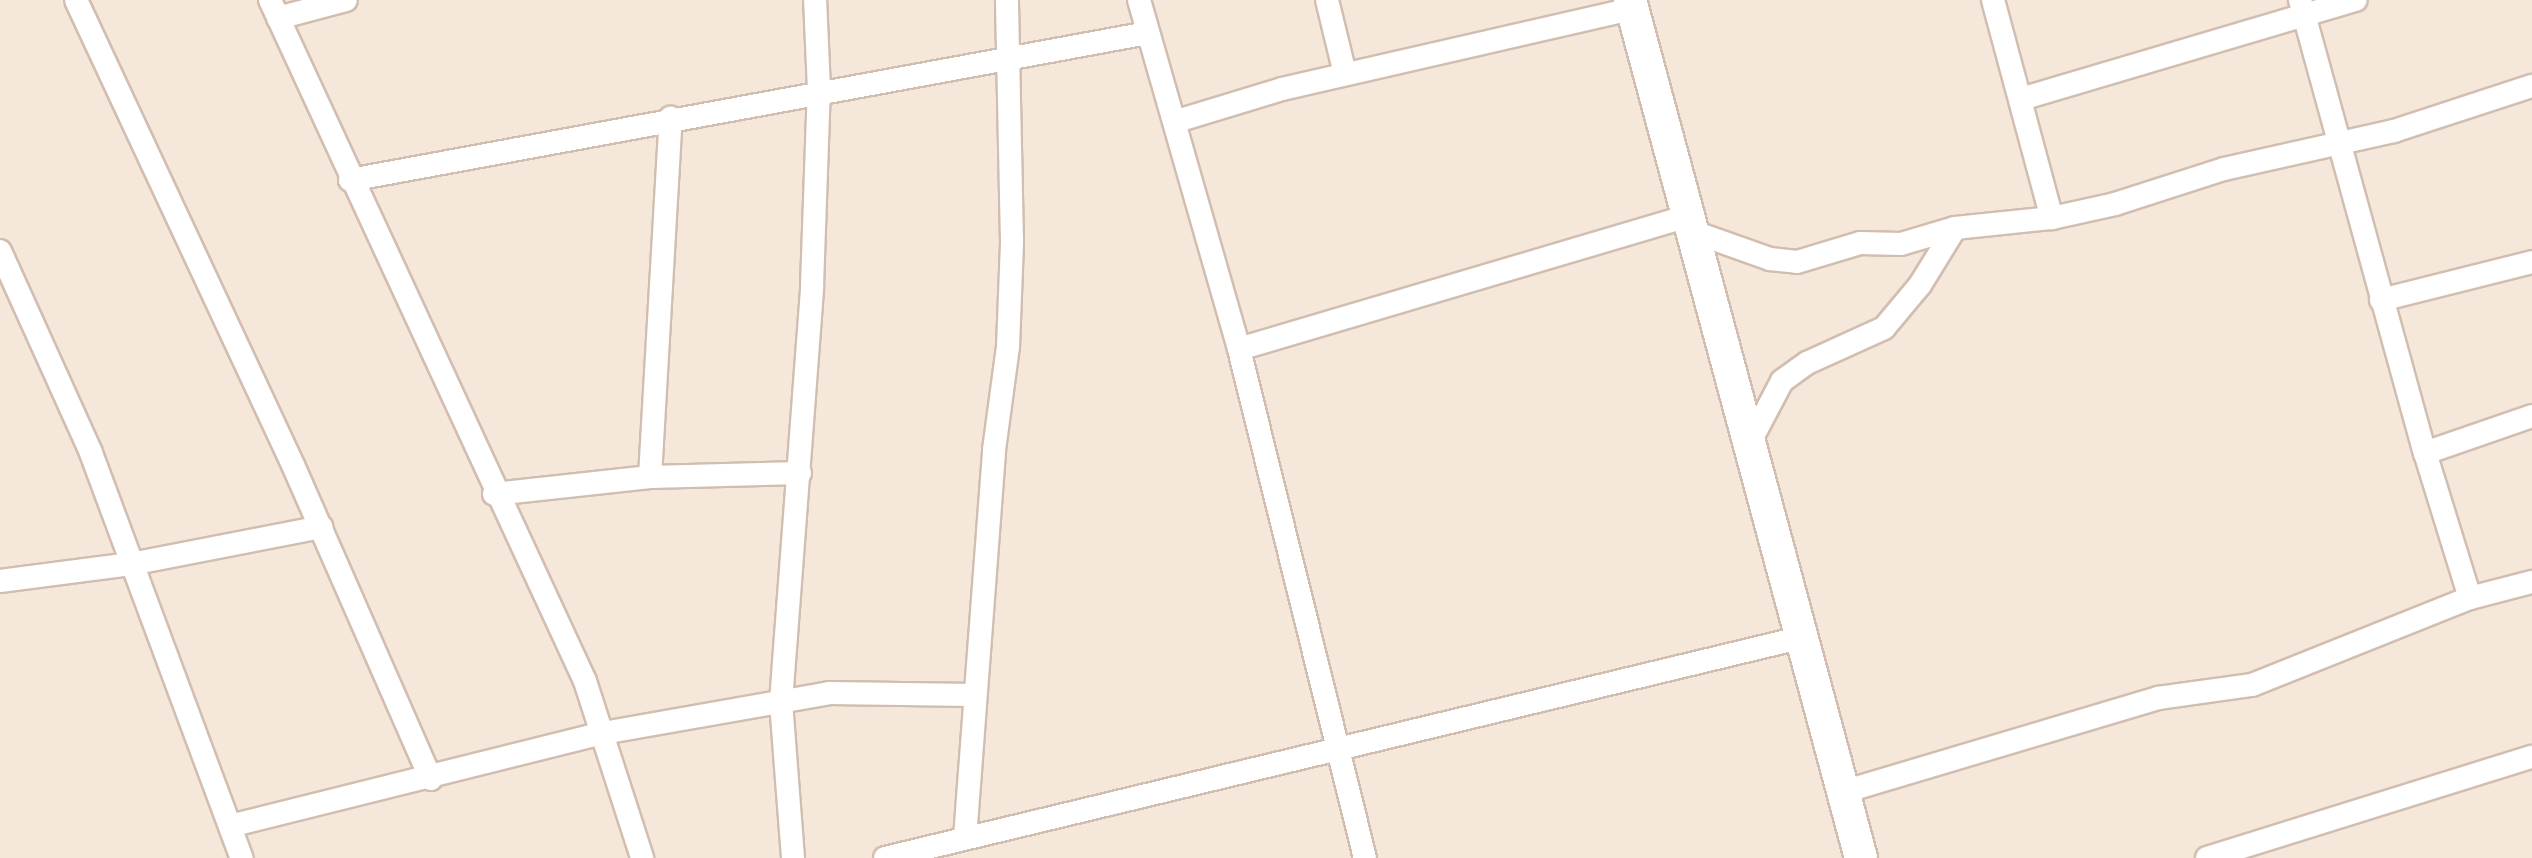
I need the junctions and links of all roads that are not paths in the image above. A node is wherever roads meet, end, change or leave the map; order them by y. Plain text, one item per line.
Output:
1 (76, 0) edge
2 (346, 0) edge
3 (814, 0) edge
4 (1007, 0) edge
5 (1139, 0) edge
6 (1327, 0) edge
7 (1993, 0) edge
8 (2356, 0) edge
9 (1631, 4) edge
10 (274, 9) edge
11 (2303, 9) edge
12 (1148, 33) junction
13 (1008, 62) junction
14 (1345, 74) junction
15 (2532, 86) edge
16 (819, 90) junction
17 (2021, 99) junction
18 (670, 118) junction
19 (1177, 121) junction
20 (2336, 141) junction
21 (350, 180) junction
22 (2052, 218) junction
23 (1691, 224) junction
24 (1955, 228) junction
25 (0, 251) edge
26 (2532, 262) edge
27 (2381, 300) junction
28 (1239, 350) junction
29 (2532, 416) edge
30 (1750, 442) junction
31 (2425, 453) junction
32 (800, 473) junction
33 (650, 477) junction
34 (494, 494) junction
35 (321, 526) junction
36 (131, 564) junction
37 (0, 581) edge
38 (2532, 582) edge
39 (2470, 598) junction
40 (1799, 638) junction
41 (975, 695) junction
42 (781, 702) junction
43 (603, 733) junction
44 (1341, 751) junction
45 (2532, 757) edge
46 (431, 778) junction
47 (1844, 792) junction
48 (230, 826) junction
49 (965, 838) junction
50 (242, 858) edge
51 (642, 858) edge
52 (793, 858) edge
53 (885, 858) edge
54 (1365, 858) edge
55 (1861, 858) edge
56 (2207, 858) edge

1 - 35 street
2 - 10 street
3 - 16 street
4 - 13 street
5 - 12 street
6 - 14 street
7 - 17 street
8 - 11 street
9 - 14 street
9 - 23 street
10 - 21 street
11 - 17 street
11 - 20 street
12 - 13 street
12 - 19 street
13 - 16 street
13 - 41 street
14 - 19 street
15 - 20 street
16 - 18 street
16 - 32 street
17 - 22 street
18 - 21 street
18 - 33 street
19 - 28 street
20 - 22 street
20 - 27 street
21 - 34 street
22 - 24 street
23 - 24 street
23 - 28 street
23 - 30 street
24 - 30 street
25 - 36 street
26 - 27 street
27 - 31 street
28 - 44 street
29 - 31 street
30 - 40 street
31 - 39 street
32 - 33 street
32 - 42 street
33 - 34 street
34 - 43 street
35 - 36 street
35 - 46 street
36 - 37 street
36 - 48 street
38 - 39 street
39 - 47 street
40 - 44 street
40 - 47 street
41 - 42 street
41 - 49 street
42 - 43 street
42 - 52 street
43 - 46 street
43 - 51 street
44 - 49 street
44 - 54 street
45 - 56 street
46 - 48 street
47 - 55 street
48 - 50 street
49 - 53 street

